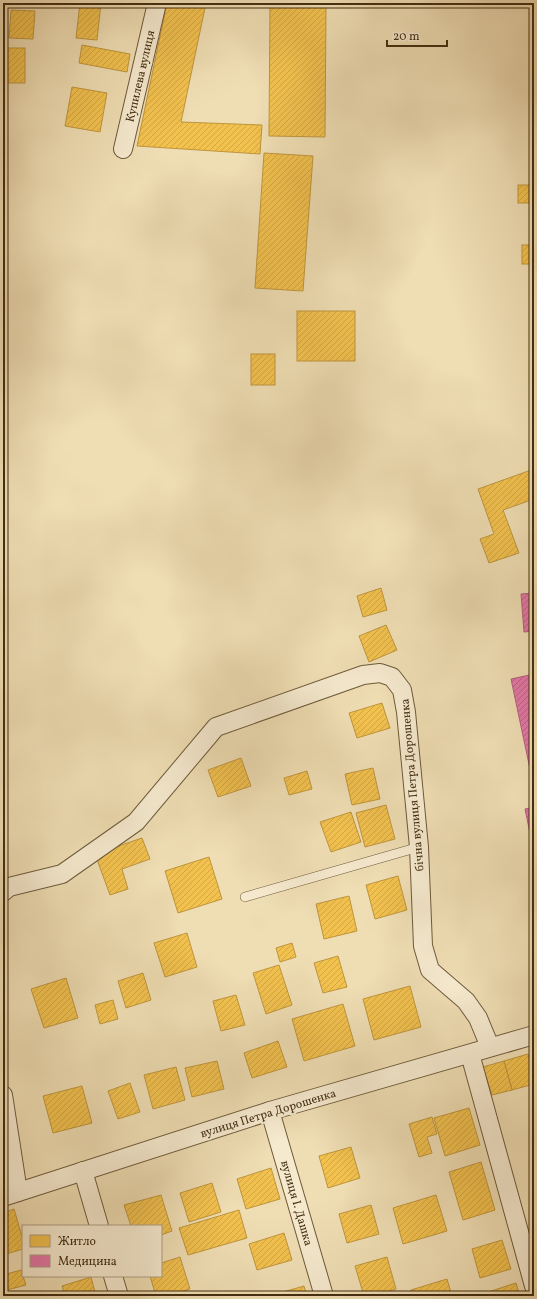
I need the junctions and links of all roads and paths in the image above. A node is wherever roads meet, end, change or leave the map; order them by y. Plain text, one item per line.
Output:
1 (157, 3) edge
2 (123, 149) dead end
3 (419, 847) junction
4 (3, 892) edge
5 (245, 897) dead end
6 (534, 1035) edge
7 (490, 1047) junction
8 (470, 1054) junction
9 (3, 1095) edge
10 (270, 1111) junction
11 (83, 1171) junction
12 (10, 1194) edge
13 (99, 1225) edge
14 (113, 1277) edge
15 (534, 1286) edge
16 (119, 1296) edge
17 (324, 1296) edge

1 - 2 street, Купилева вулиця
3 - 4 street, бічна вулиця Петра Дорошенка
3 - 5 lane
3 - 7 street, бічна вулиця Петра Дорошенка
6 - 7 street, вулиця Петра Дорошенка
7 - 8 street, вулиця Петра Дорошенка
8 - 10 street, вулиця Петра Дорошенка
8 - 15 street
9 - 12 street
10 - 11 street, вулиця Петра Дорошенка
10 - 17 street, вулиця І. Дашка
11 - 12 street, вулиця Петра Дорошенка
11 - 13 street
14 - 16 street

